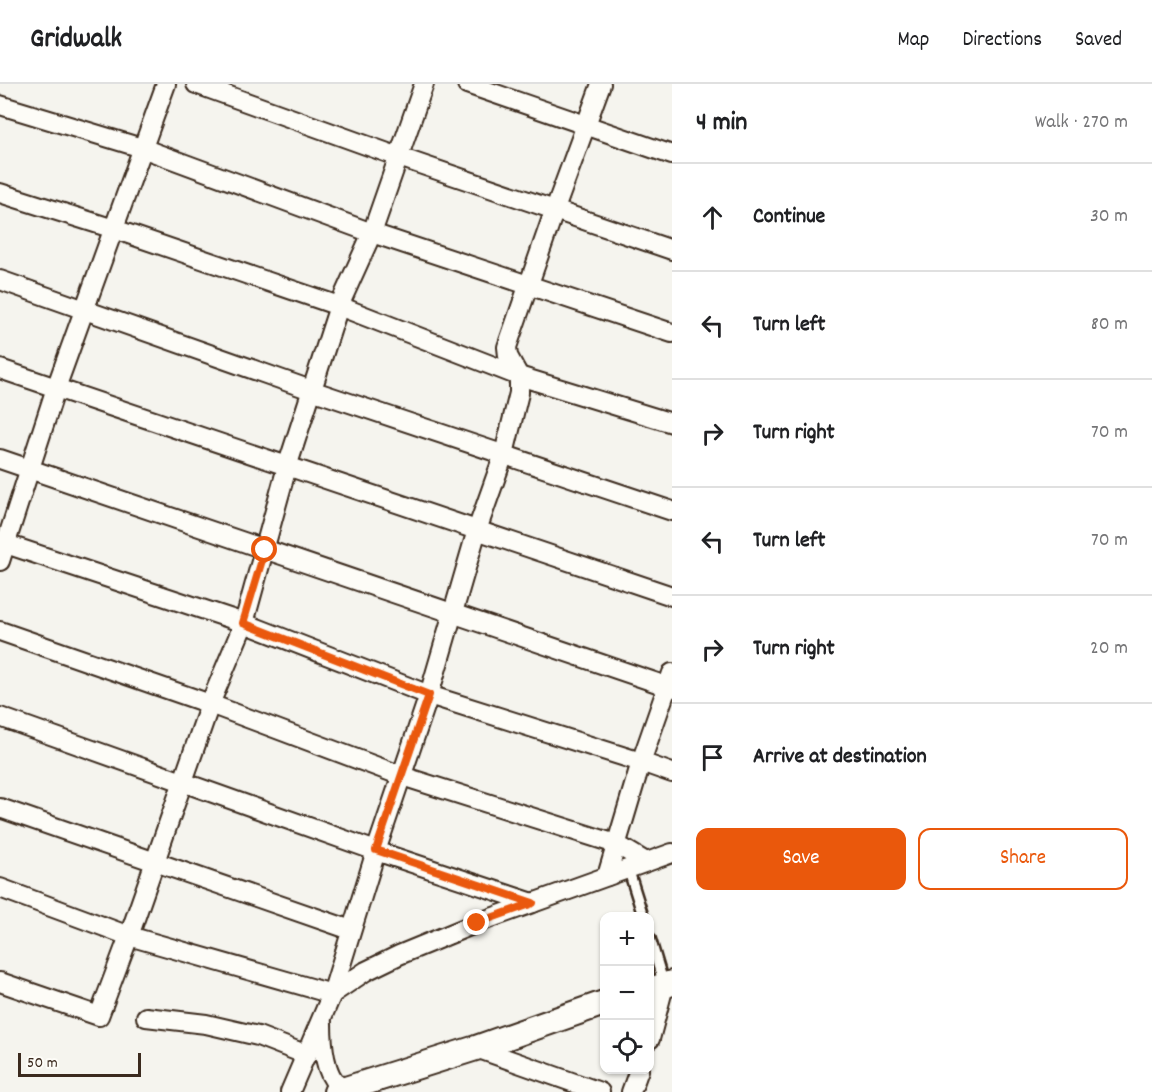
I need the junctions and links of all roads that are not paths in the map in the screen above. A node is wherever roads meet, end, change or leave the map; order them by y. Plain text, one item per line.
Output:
1 (166, 84) edge
2 (196, 84) edge
3 (424, 84) edge
4 (467, 84) edge
5 (601, 84) edge
6 (0, 105) edge
7 (586, 126) junction
8 (142, 148) junction
9 (672, 155) edge
10 (399, 157) junction
11 (0, 193) edge
12 (555, 209) junction
13 (114, 229) junction
14 (372, 233) junction
15 (672, 250) edge
16 (0, 280) edge
17 (528, 285) junction
18 (339, 306) junction
19 (83, 310) junction
20 (672, 333) edge
21 (0, 369) edge
22 (519, 376) junction
23 (56, 388) junction
24 (311, 390) junction
25 (672, 423) edge
26 (504, 454) junction
27 (0, 459) edge
28 (287, 467) junction
29 (30, 470) junction
30 (672, 511) edge
31 (477, 530) junction
32 (2, 549) edge
33 (265, 550) junction
34 (672, 596) edge
35 (452, 614) junction
36 (243, 623) junction
37 (0, 631) edge
38 (671, 683) edge
39 (429, 695) junction
40 (210, 704) junction
41 (0, 717) edge
42 (641, 762) junction
43 (672, 773) edge
44 (402, 776) junction
45 (182, 783) junction
46 (0, 808) edge
47 (616, 844) junction
48 (376, 850) junction
49 (672, 853) edge
50 (154, 861) junction
51 (646, 862) junction
52 (628, 868) junction
53 (607, 876) junction
54 (0, 888) edge
55 (533, 903) junction
56 (642, 912) edge
57 (351, 930) junction
58 (129, 936) junction
59 (654, 954) edge
60 (0, 982) edge
61 (662, 986) edge
62 (332, 994) junction
63 (600, 1005) edge
64 (146, 1017) dead end
65 (322, 1019) junction
66 (659, 1031) edge
67 (476, 1048) junction
68 (307, 1055) junction
69 (638, 1074) edge
70 (347, 1091) edge
71 (290, 1092) edge
72 (600, 1092) edge
73 (631, 1092) edge

1 - 8 street
2 - 10 street
3 - 10 street
4 - 7 street
5 - 7 street
6 - 8 street
7 - 9 street
7 - 12 street
8 - 13 street
8 - 14 street
10 - 12 street
10 - 14 street
11 - 13 street
12 - 15 street
12 - 17 street
13 - 18 street
13 - 19 street
14 - 17 street
14 - 18 street
16 - 19 street
17 - 20 street
17 - 22 street
18 - 22 street
18 - 24 street
19 - 23 street
19 - 24 street
21 - 23 street
22 - 25 street
22 - 26 street
23 - 28 street
23 - 29 street
24 - 26 street
24 - 28 street
26 - 30 street
26 - 31 street
27 - 29 street
28 - 31 street
28 - 33 street
29 - 32 street
29 - 33 street
31 - 34 street
31 - 35 street
32 - 36 street
33 - 35 street
33 - 36 street
35 - 38 street
35 - 39 street
36 - 39 street
36 - 40 street
37 - 40 street
38 - 42 street
39 - 42 street
39 - 44 street
40 - 44 street
40 - 45 street
41 - 45 street
42 - 43 street
42 - 47 street
44 - 47 street
44 - 48 street
45 - 48 street
45 - 50 street
46 - 50 street
47 - 51 street
47 - 53 street
48 - 55 street
48 - 57 street
49 - 51 street
50 - 57 street
50 - 58 street
51 - 52 street
52 - 53 street
52 - 56 lane
53 - 55 street
54 - 58 street
55 - 62 street
57 - 62 street
58 - 60 street
58 - 62 street
59 - 61 lane
61 - 66 street
62 - 65 street
63 - 67 street
64 - 68 street
65 - 68 street
65 - 70 street
67 - 70 street
67 - 72 street
68 - 71 street
69 - 73 street

